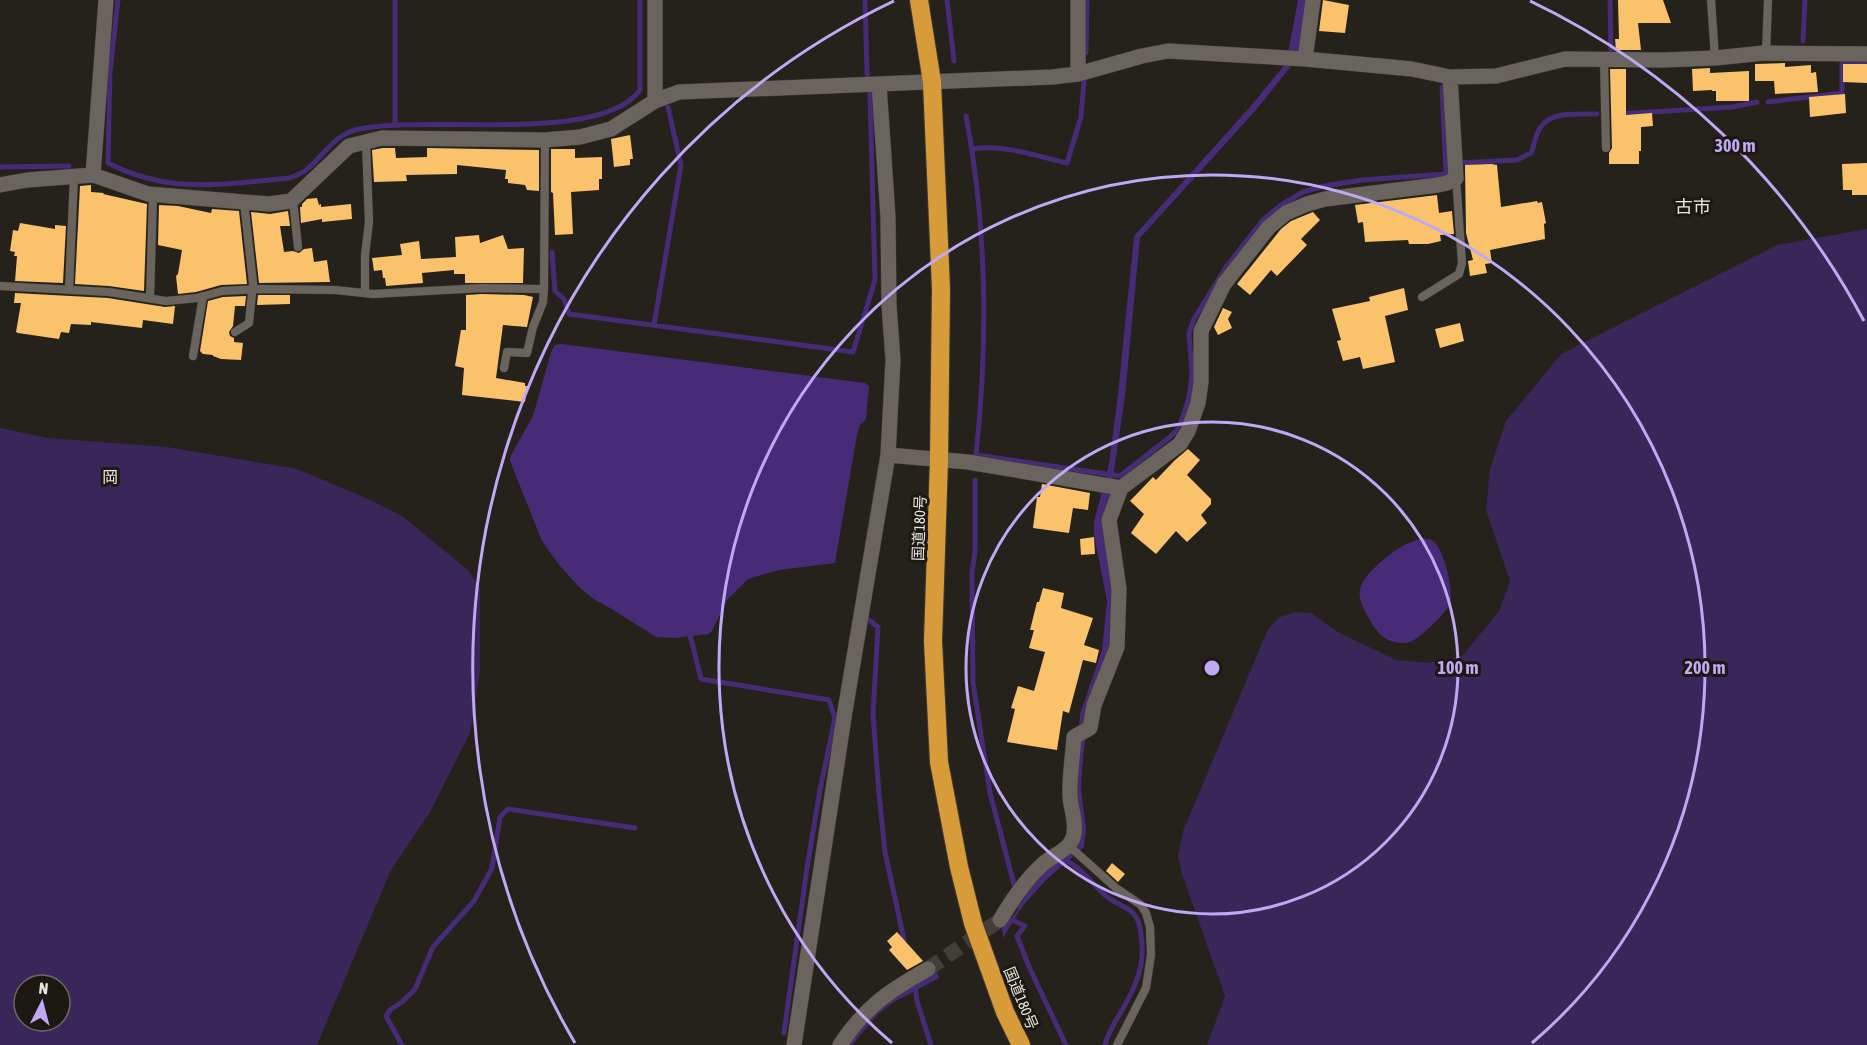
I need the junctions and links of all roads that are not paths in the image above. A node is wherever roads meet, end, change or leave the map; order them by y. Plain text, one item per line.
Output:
1 (106, 0) edge
2 (655, 0) edge
3 (919, 0) edge
4 (1078, 0) edge
5 (1313, 0) edge
6 (1711, 0) edge
7 (1768, 0) edge
8 (1766, 53) junction
9 (1867, 54) edge
10 (1715, 58) junction
11 (1305, 59) junction
12 (1604, 60) junction
13 (1078, 74) junction
14 (1450, 77) junction
15 (932, 82) junction
16 (879, 84) junction
17 (655, 101) junction
18 (545, 140) junction
19 (366, 142) junction
20 (1606, 147) dead end
21 (93, 175) junction
22 (74, 176) junction
23 (1456, 178) junction
24 (0, 185) edge
25 (153, 194) junction
26 (293, 200) junction
27 (244, 202) junction
28 (298, 247) dead end
29 (0, 286) edge
30 (253, 289) junction
31 (544, 289) junction
32 (69, 290) junction
33 (365, 292) junction
34 (204, 296) junction
35 (1422, 297) dead end
36 (150, 298) junction
37 (235, 332) dead end
38 (193, 357) dead end
39 (504, 368) dead end
40 (888, 455) junction
41 (939, 460) junction
42 (1121, 488) junction
43 (1069, 846) junction
44 (1000, 920) tunnel mouth
45 (928, 969) tunnel mouth
46 (794, 1045) edge
47 (840, 1045) edge
48 (1021, 1045) edge
49 (1118, 1045) edge

1 - 21 street
2 - 17 street
3 - 15 highway, 国道180号
4 - 13 street
5 - 11 street
6 - 10 lane
7 - 8 lane
8 - 9 street
8 - 10 street
10 - 12 street
11 - 13 street
11 - 14 street
12 - 14 street
12 - 20 lane
13 - 15 street
14 - 23 street
15 - 16 street
15 - 41 highway, 国道180号
16 - 17 street
16 - 40 street
17 - 18 street
18 - 19 street
18 - 31 lane
19 - 26 street
19 - 33 lane
21 - 22 street
21 - 25 street
22 - 24 street
22 - 32 lane
23 - 35 lane
23 - 42 street
25 - 27 street
25 - 36 lane
26 - 27 street
26 - 28 lane
27 - 30 lane
29 - 32 lane
30 - 33 lane
30 - 34 lane
30 - 37 lane
31 - 33 lane
31 - 39 lane
32 - 36 lane
34 - 36 lane
34 - 38 lane
40 - 41 street
40 - 46 street
41 - 42 street
41 - 48 highway, 国道180号
42 - 43 street
43 - 44 street
43 - 49 lane
45 - 47 street

